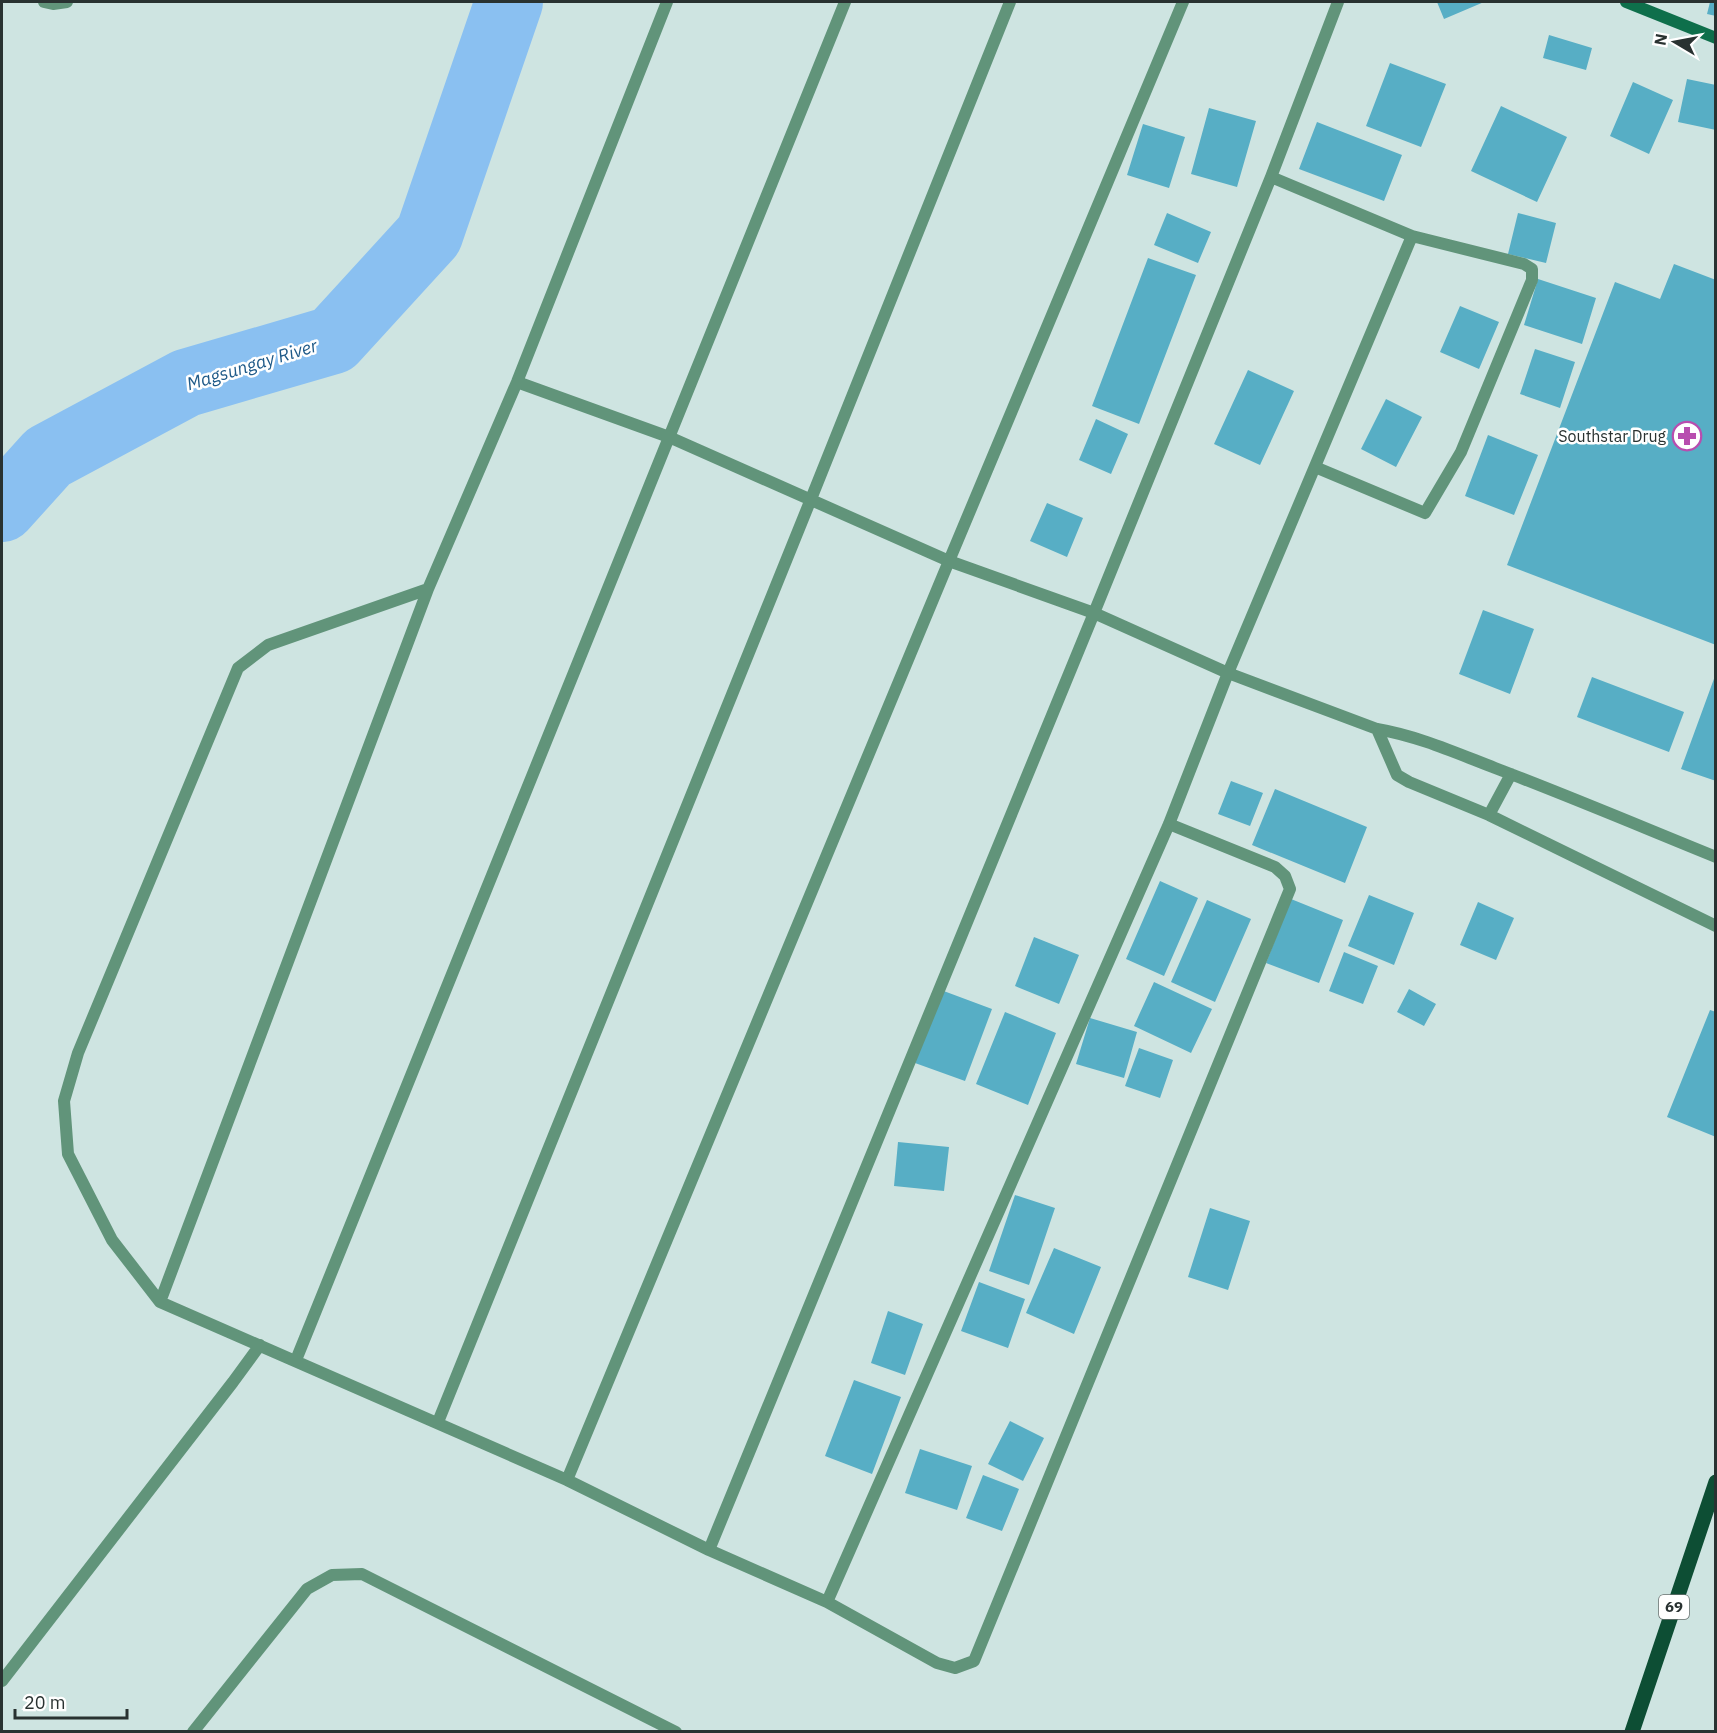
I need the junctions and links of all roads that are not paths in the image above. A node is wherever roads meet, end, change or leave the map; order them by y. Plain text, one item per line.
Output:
1 (44, 2) edge
2 (68, 2) edge
3 (667, 2) edge
4 (845, 2) edge
5 (1011, 2) edge
6 (1183, 2) edge
7 (1338, 2) edge
8 (1626, 2) edge
9 (1716, 38) edge
10 (1271, 177) junction
11 (1412, 236) junction
12 (517, 382) junction
13 (669, 437) junction
14 (1314, 467) junction
15 (811, 499) junction
16 (949, 561) junction
17 (428, 589) junction
18 (1094, 613) junction
19 (1228, 673) junction
20 (1377, 729) junction
21 (1511, 774) junction
22 (1489, 815) junction
23 (1169, 824) junction
24 (1716, 857) edge
25 (1716, 926) edge
26 (160, 1302) junction
27 (260, 1345) junction
28 (296, 1360) junction
29 (438, 1422) junction
30 (567, 1480) junction
31 (1716, 1482) edge
32 (709, 1550) junction
33 (827, 1602) junction
34 (2, 1682) edge
35 (193, 1731) edge
36 (676, 1731) edge
37 (1632, 1731) edge

1 - 2 street
3 - 12 street
4 - 13 street
5 - 15 street
6 - 16 street
7 - 10 street
8 - 9 street
10 - 11 street
10 - 18 street
11 - 14 street
11 - 14 street
12 - 13 street
12 - 17 street
13 - 15 street
13 - 28 street
14 - 19 street
15 - 16 street
15 - 29 street
16 - 18 street
16 - 30 street
17 - 26 street
17 - 26 street
18 - 19 street
18 - 32 street
19 - 20 street
19 - 23 street
20 - 21 street
20 - 22 street
21 - 22 street
21 - 24 street
22 - 25 street
23 - 33 street
23 - 33 street
26 - 27 street
27 - 28 street
27 - 34 street
28 - 29 street
29 - 30 street
30 - 32 street
31 - 37 main road, 69
32 - 33 street
35 - 36 street

